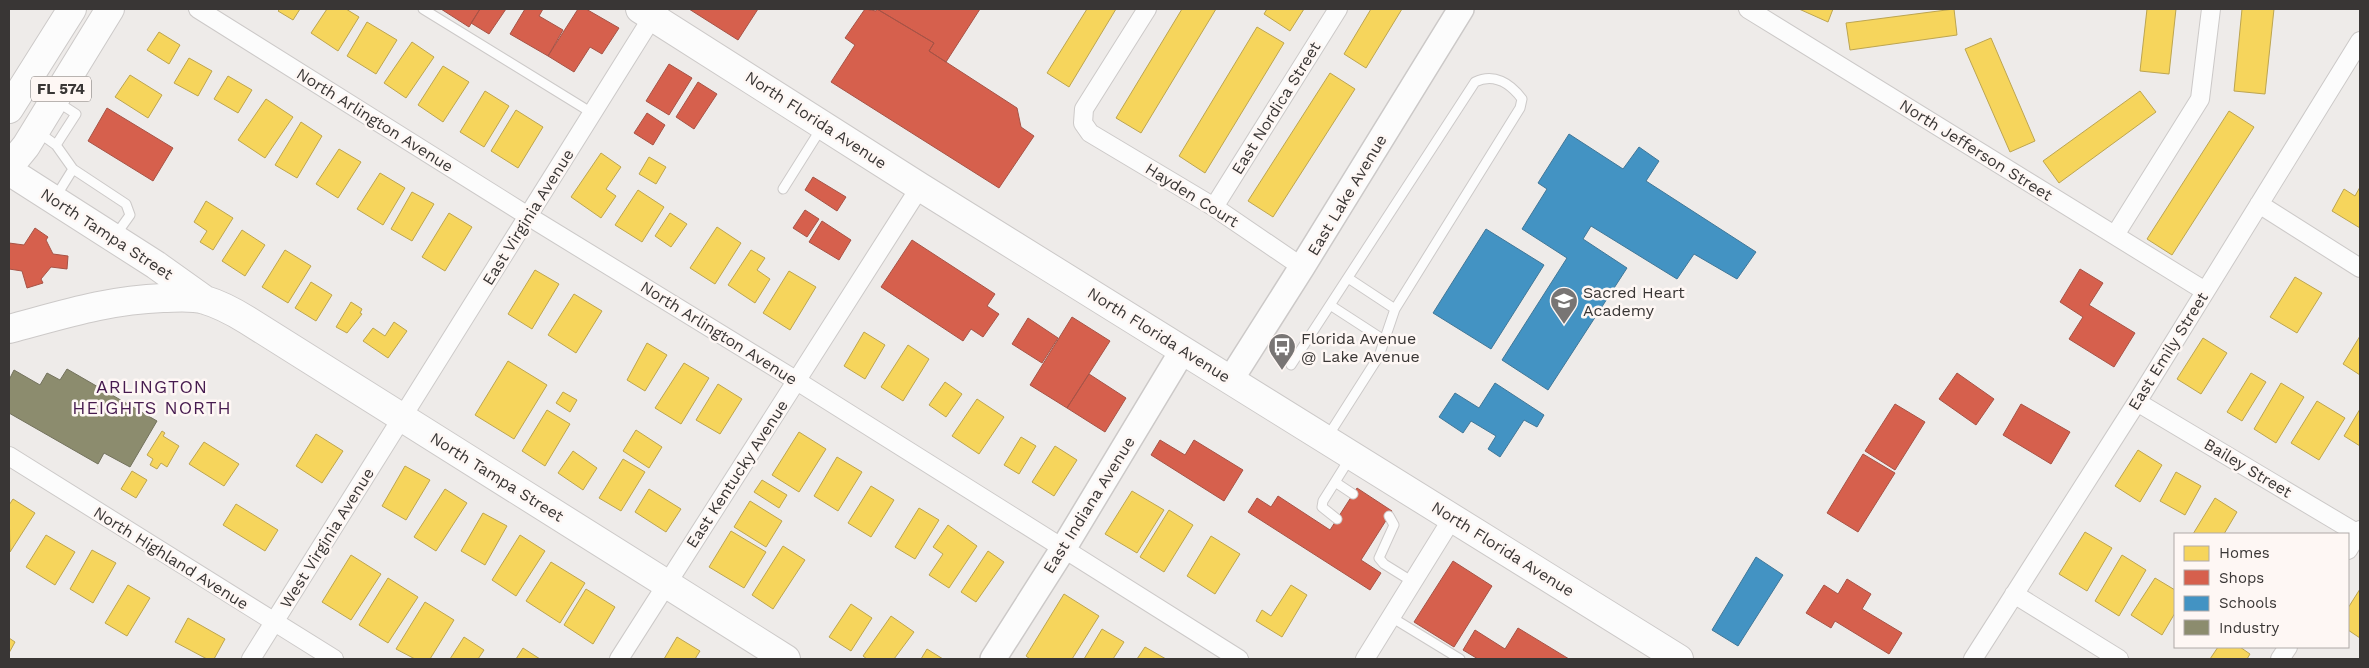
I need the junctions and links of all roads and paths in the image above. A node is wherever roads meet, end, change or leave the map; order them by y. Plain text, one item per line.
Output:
1 (72, 9) edge
2 (110, 9) edge
3 (198, 9) edge
4 (422, 9) edge
5 (1148, 9) edge
6 (1338, 9) edge
7 (1460, 9) edge
8 (2211, 9) edge
9 (1754, 11) edge
10 (646, 13) edge
11 (2360, 41) edge
12 (9, 108) edge
13 (592, 113) junction
14 (824, 125) junction
15 (46, 138) junction
16 (9, 167) edge
17 (73, 169) junction
18 (9, 171) edge
19 (920, 187) junction
20 (783, 189) dead end
21 (53, 200) junction
22 (2258, 204) junction
23 (1214, 207) junction
24 (528, 216) junction
25 (2115, 235) junction
26 (114, 238) junction
27 (1302, 267) junction
28 (2360, 268) edge
29 (1348, 278) junction
30 (2205, 291) junction
31 (204, 300) junction
32 (1330, 305) junction
33 (1395, 309) junction
34 (9, 329) edge
35 (1384, 340) junction
36 (1184, 350) junction
37 (1291, 365) dead end
38 (1231, 379) junction
39 (797, 381) junction
40 (2136, 402) junction
41 (404, 418) junction
42 (1327, 439) junction
43 (1352, 454) junction
44 (9, 456) edge
45 (1335, 482) junction
46 (1353, 494) dead end
47 (1389, 516) dead end
48 (1453, 518) junction
49 (1337, 519) dead end
50 (2360, 533) edge
51 (1373, 542) dead end
52 (1382, 547) junction
53 (1063, 549) junction
54 (2349, 549) edge
55 (1413, 582) junction
56 (666, 584) junction
57 (2014, 594) junction
58 (1391, 616) junction
59 (274, 622) junction
60 (2287, 648) edge
61 (251, 659) edge
62 (334, 659) edge
63 (619, 659) edge
64 (786, 659) edge
65 (992, 659) edge
66 (1239, 659) edge
67 (1365, 659) edge
68 (1460, 659) edge
69 (1679, 659) edge
70 (1973, 659) edge
71 (2119, 659) edge
72 (2280, 659) edge

1 - 12 main road, FL 574
2 - 15 main road, FL 574
3 - 24 street, North Arlington Avenue
4 - 13 lane
5 - 23 street, Hayden Court
6 - 23 street, East Nordica Street
7 - 27 street, East Lake Avenue
8 - 25 street
9 - 25 street, North Jefferson Street
10 - 13 street, East Virginia Avenue
10 - 14 main road, North Florida Avenue
11 - 22 street, East Emily Street
13 - 24 street, East Virginia Avenue
14 - 19 main road, North Florida Avenue
14 - 20 lane
15 - 16 main road, FL 574
15 - 17 lane
17 - 21 lane
17 - 26 lane
18 - 21 main road, North Tampa Street
19 - 36 main road, North Florida Avenue
19 - 39 street, East Kentucky Avenue
21 - 26 main road, North Tampa Street
22 - 28 street
22 - 30 street, East Emily Street
23 - 27 street, Hayden Court
24 - 39 street, North Arlington Avenue
24 - 41 street, East Virginia Avenue
25 - 30 street, North Jefferson Street
26 - 31 main road, North Tampa Street
27 - 38 street, East Lake Avenue
29 - 32 lane
29 - 33 lane
29 - 33 lane
30 - 40 street, East Emily Street
31 - 34 main road, North Tampa Street
31 - 41 main road, North Tampa Street
32 - 35 lane
32 - 37 lane
33 - 35 lane
35 - 42 lane
36 - 38 main road, North Florida Avenue
36 - 53 street, East Indiana Avenue
38 - 42 main road, North Florida Avenue
39 - 53 street, North Arlington Avenue
39 - 56 street, East Kentucky Avenue
40 - 50 street, Bailey Street
40 - 57 street, East Emily Street
41 - 56 main road, North Tampa Street
41 - 59 street, West Virginia Avenue
42 - 43 main road, North Florida Avenue
43 - 45 lane
43 - 48 main road, North Florida Avenue
44 - 59 street, North Highland Avenue
45 - 46 lane
45 - 49 lane
47 - 52 lane
48 - 55 street
48 - 69 main road, North Florida Avenue
50 - 54 street
51 - 52 lane
52 - 55 lane
53 - 65 street, East Indiana Avenue
53 - 66 street, North Arlington Avenue
55 - 58 street
56 - 63 street, East Kentucky Avenue
56 - 64 main road, North Tampa Street
57 - 70 street, East Emily Street
57 - 71 street
58 - 67 street
58 - 68 lane
59 - 61 street, West Virginia Avenue
59 - 62 street, North Highland Avenue
60 - 72 street

